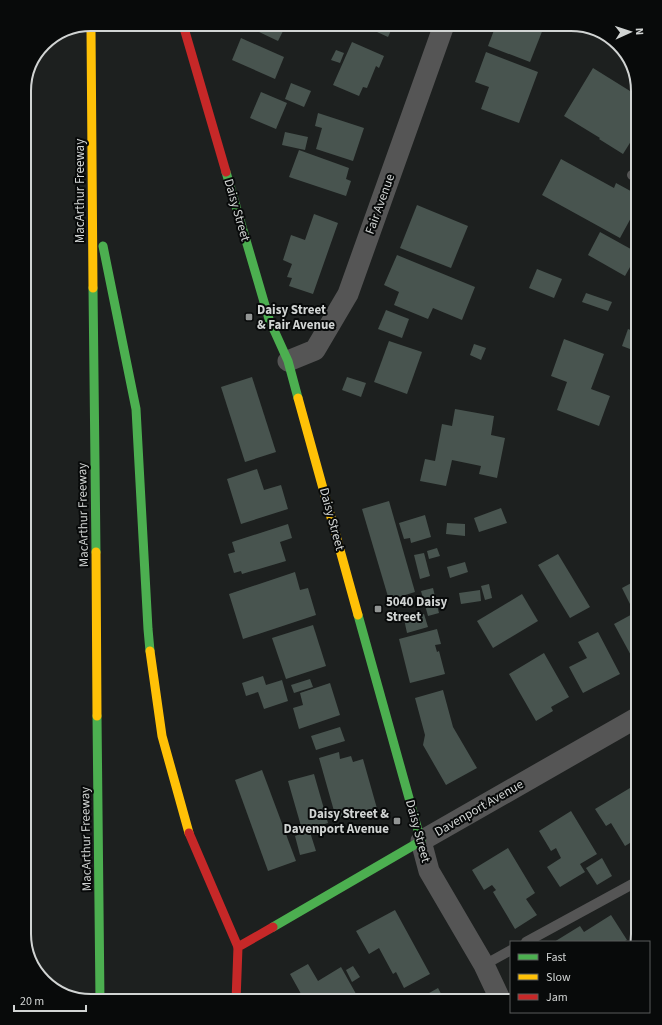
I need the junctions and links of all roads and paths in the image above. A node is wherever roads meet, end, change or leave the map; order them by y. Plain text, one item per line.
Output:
1 (91, 31) edge
2 (95, 31) edge
3 (185, 31) edge
4 (442, 31) edge
5 (92, 64) junction
6 (93, 192) junction
7 (288, 361) junction
8 (631, 721) edge
9 (421, 841) junction
10 (631, 885) edge
11 (528, 941) edge
12 (238, 947) junction
13 (510, 951) edge
14 (484, 965) junction
15 (100, 994) edge
16 (236, 994) edge
17 (498, 994) edge

1 - 5 main road, MacArthur Freeway
2 - 5 main road
3 - 7 main road, Daisy Street
4 - 7 street, Fair Avenue
5 - 6 main road, MacArthur Freeway
6 - 12 main road
6 - 15 main road, MacArthur Freeway
7 - 9 main road, Daisy Street
8 - 9 street, Davenport Avenue
9 - 12 main road, Davenport Avenue
9 - 14 street, Daisy Street
10 - 11 lane
12 - 16 main road
13 - 14 lane
14 - 17 street, Daisy Street

